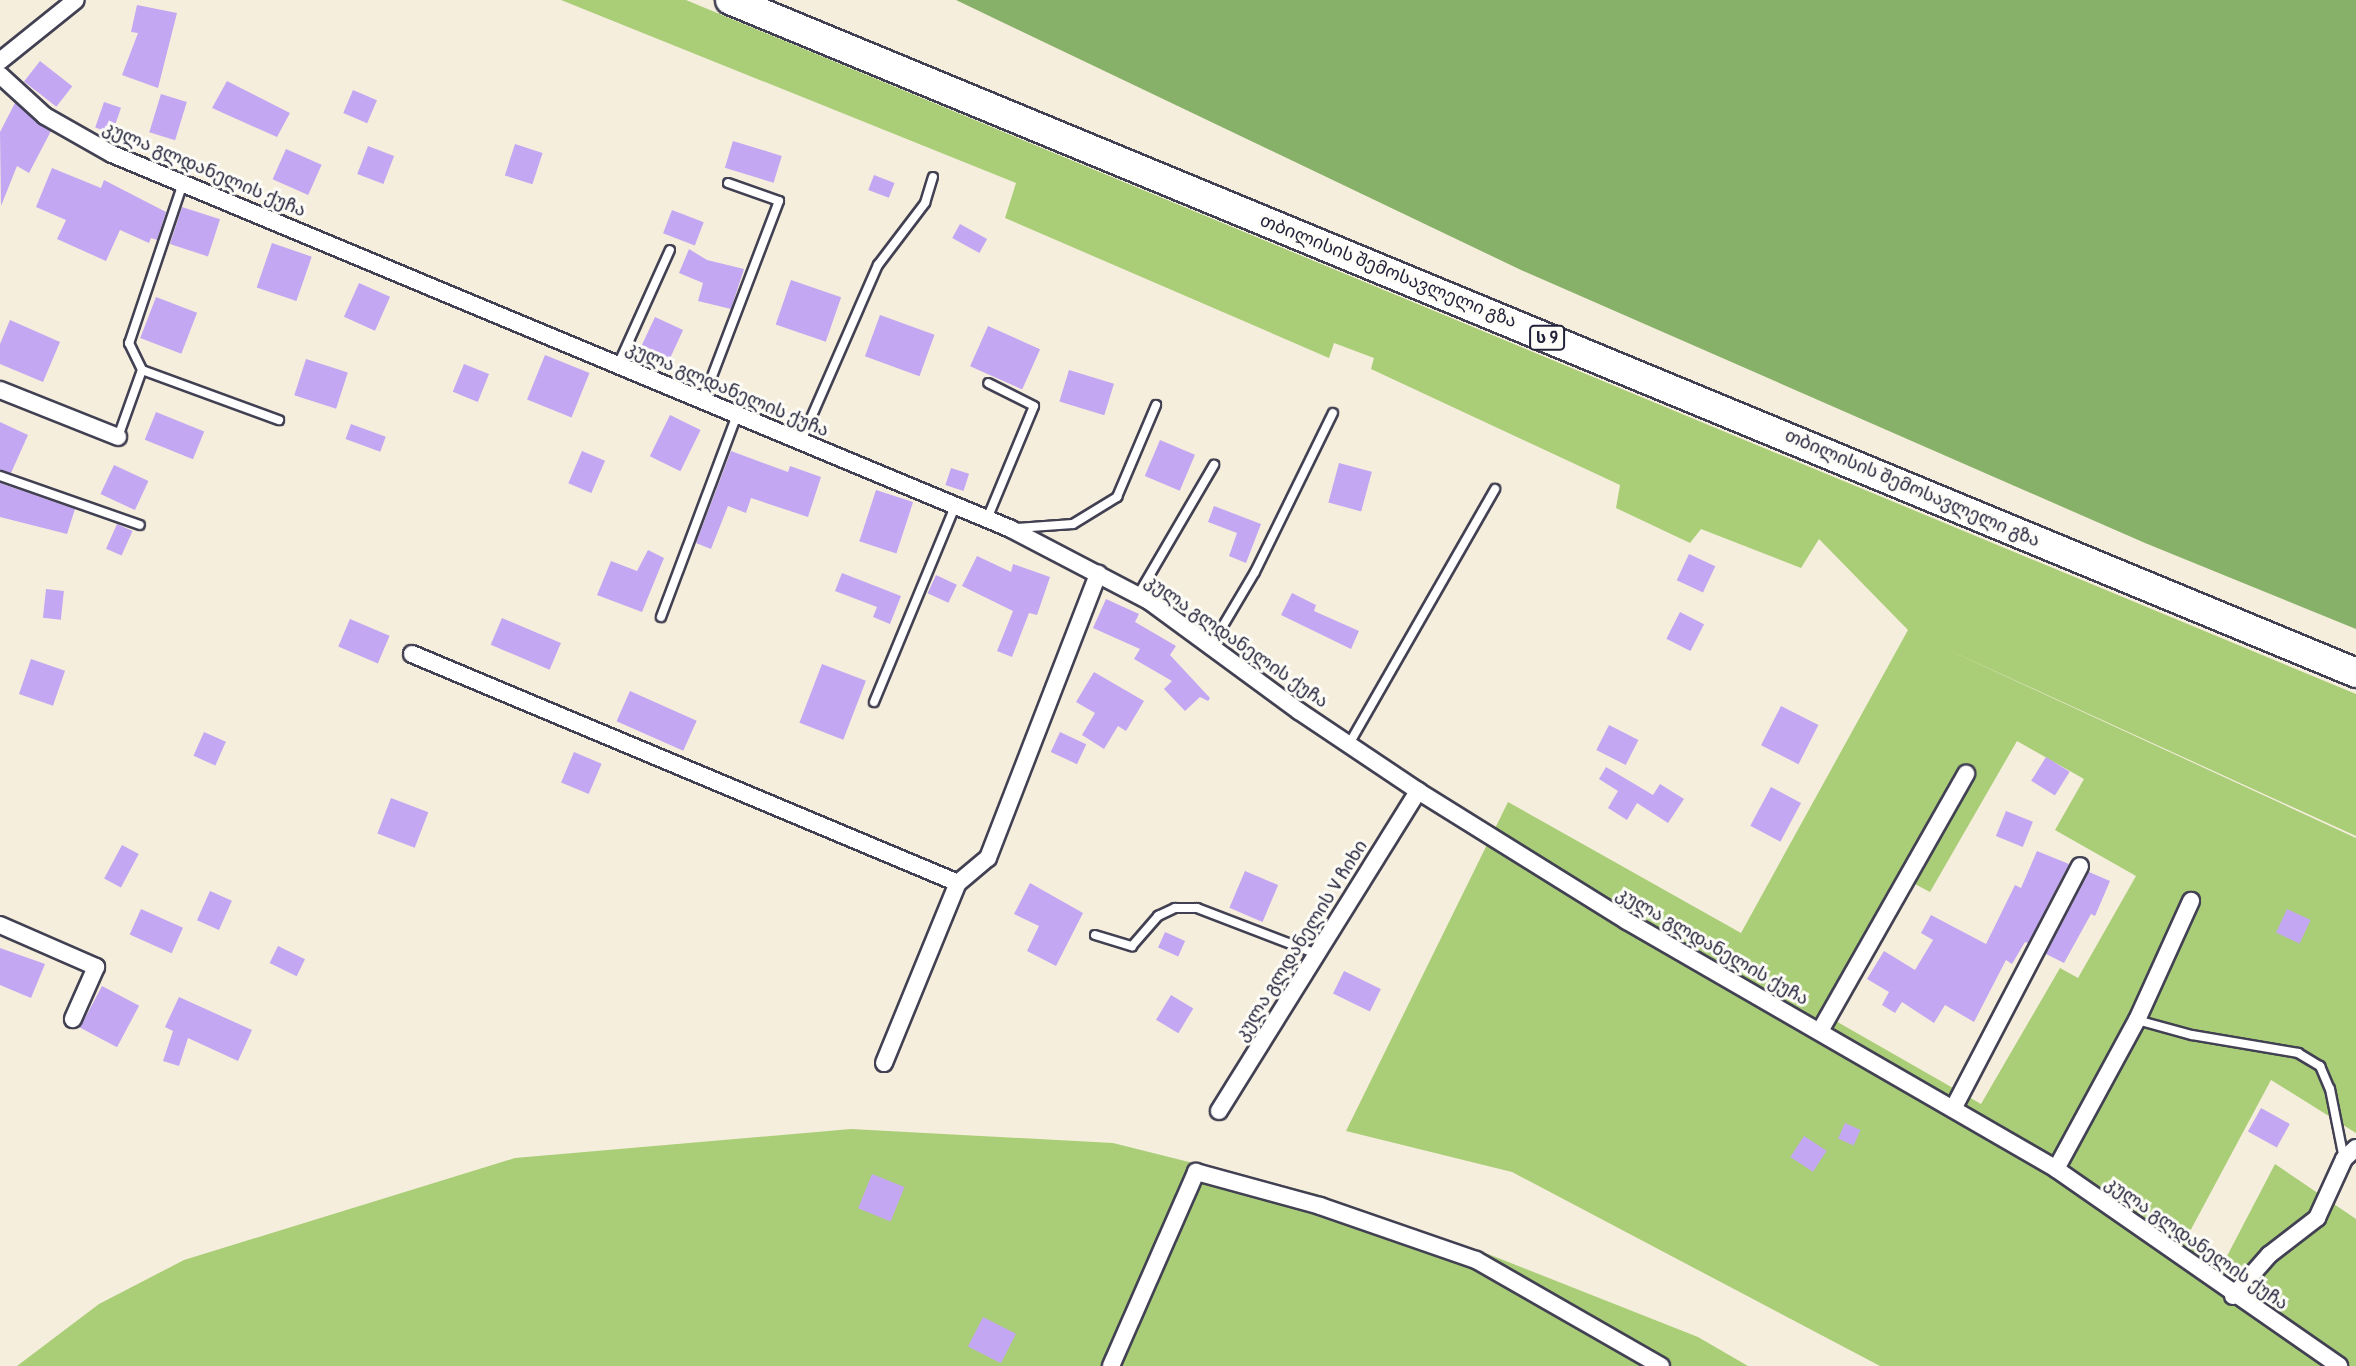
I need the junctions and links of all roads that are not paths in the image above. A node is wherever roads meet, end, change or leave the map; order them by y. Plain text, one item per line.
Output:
1 (76, 0) edge
2 (730, 0) edge
3 (0, 61) edge
4 (0, 75) edge
5 (933, 177) dead end
6 (183, 183) junction
7 (728, 183) dead end
8 (670, 250) dead end
9 (618, 365) junction
10 (142, 370) junction
11 (988, 383) dead end
12 (0, 390) edge
13 (703, 400) junction
14 (1156, 405) dead end
15 (1333, 413) dead end
16 (737, 415) junction
17 (279, 420) dead end
18 (118, 437) joint
19 (800, 441) junction
20 (1214, 465) dead end
21 (0, 476) edge
22 (1495, 489) dead end
23 (956, 506) junction
24 (987, 519) junction
25 (140, 525) dead end
26 (1011, 529) junction
27 (1098, 574) junction
28 (1138, 595) junction
29 (661, 617) dead end
30 (1211, 646) junction
31 (412, 654) dead end
32 (2356, 673) edge
33 (874, 702) dead end
34 (1349, 744) junction
35 (1966, 774) dead end
36 (1418, 791) junction
37 (2080, 866) dead end
38 (958, 883) junction
39 (2191, 901) dead end
40 (0, 925) edge
41 (1096, 935) dead end
42 (1317, 954) junction
43 (73, 1019) dead end
44 (2137, 1020) junction
45 (1820, 1031) junction
46 (884, 1063) dead end
47 (1953, 1109) junction
48 (1219, 1111) dead end
49 (2350, 1153) edge
50 (2056, 1169) junction
51 (2233, 1296) junction
52 (1111, 1366) edge
53 (1661, 1366) edge
54 (2339, 1366) edge

1 - 3 street
2 - 32 highway, თბილისის შემოსავლელი გზა / ს 9
4 - 6 street, კულა გლდანელის ქუჩა
5 - 19 lane
6 - 9 street, კულა გლდანელის ქუჩა
6 - 10 lane
7 - 13 lane
8 - 9 lane
9 - 13 street, კულა გლდანელის ქუჩა
10 - 17 lane
10 - 18 lane
11 - 24 lane
12 - 18 street
13 - 16 street, კულა გლდანელის ქუჩა
14 - 26 lane
15 - 30 lane
16 - 19 street, კულა გლდანელის ქუჩა
16 - 29 lane
19 - 23 street, კულა გლდანელის ქუჩა
20 - 28 lane
21 - 25 lane
22 - 34 lane
23 - 24 street, კულა გლდანელის ქუჩა
23 - 33 lane
24 - 26 street, კულა გლდანელის ქუჩა
26 - 27 street, კულა გლდანელის ქუჩა
27 - 28 street, კულა გლდანელის ქუჩა
27 - 38 street
28 - 30 street, კულა გლდანელის ქუჩა
30 - 34 street, კულა გლდანელის ქუჩა
31 - 38 street
34 - 36 street, კულა გლდანელის ქუჩა
35 - 45 street
36 - 42 street, კულა გლდანელის V ჩიხი
36 - 45 street, კულა გლდანელის ქუჩა
37 - 47 street
38 - 46 street
39 - 44 street
40 - 43 street
41 - 42 lane
42 - 48 street, კულა გლდანელის V ჩიხი
44 - 49 lane
44 - 50 street
45 - 47 street, კულა გლდანელის ქუჩა
47 - 50 street, კულა გლდანელის ქუჩა
49 - 51 street
50 - 51 street, კულა გლდანელის ქუჩა
51 - 54 street, კულა გლდანელის ქუჩა
52 - 53 street

